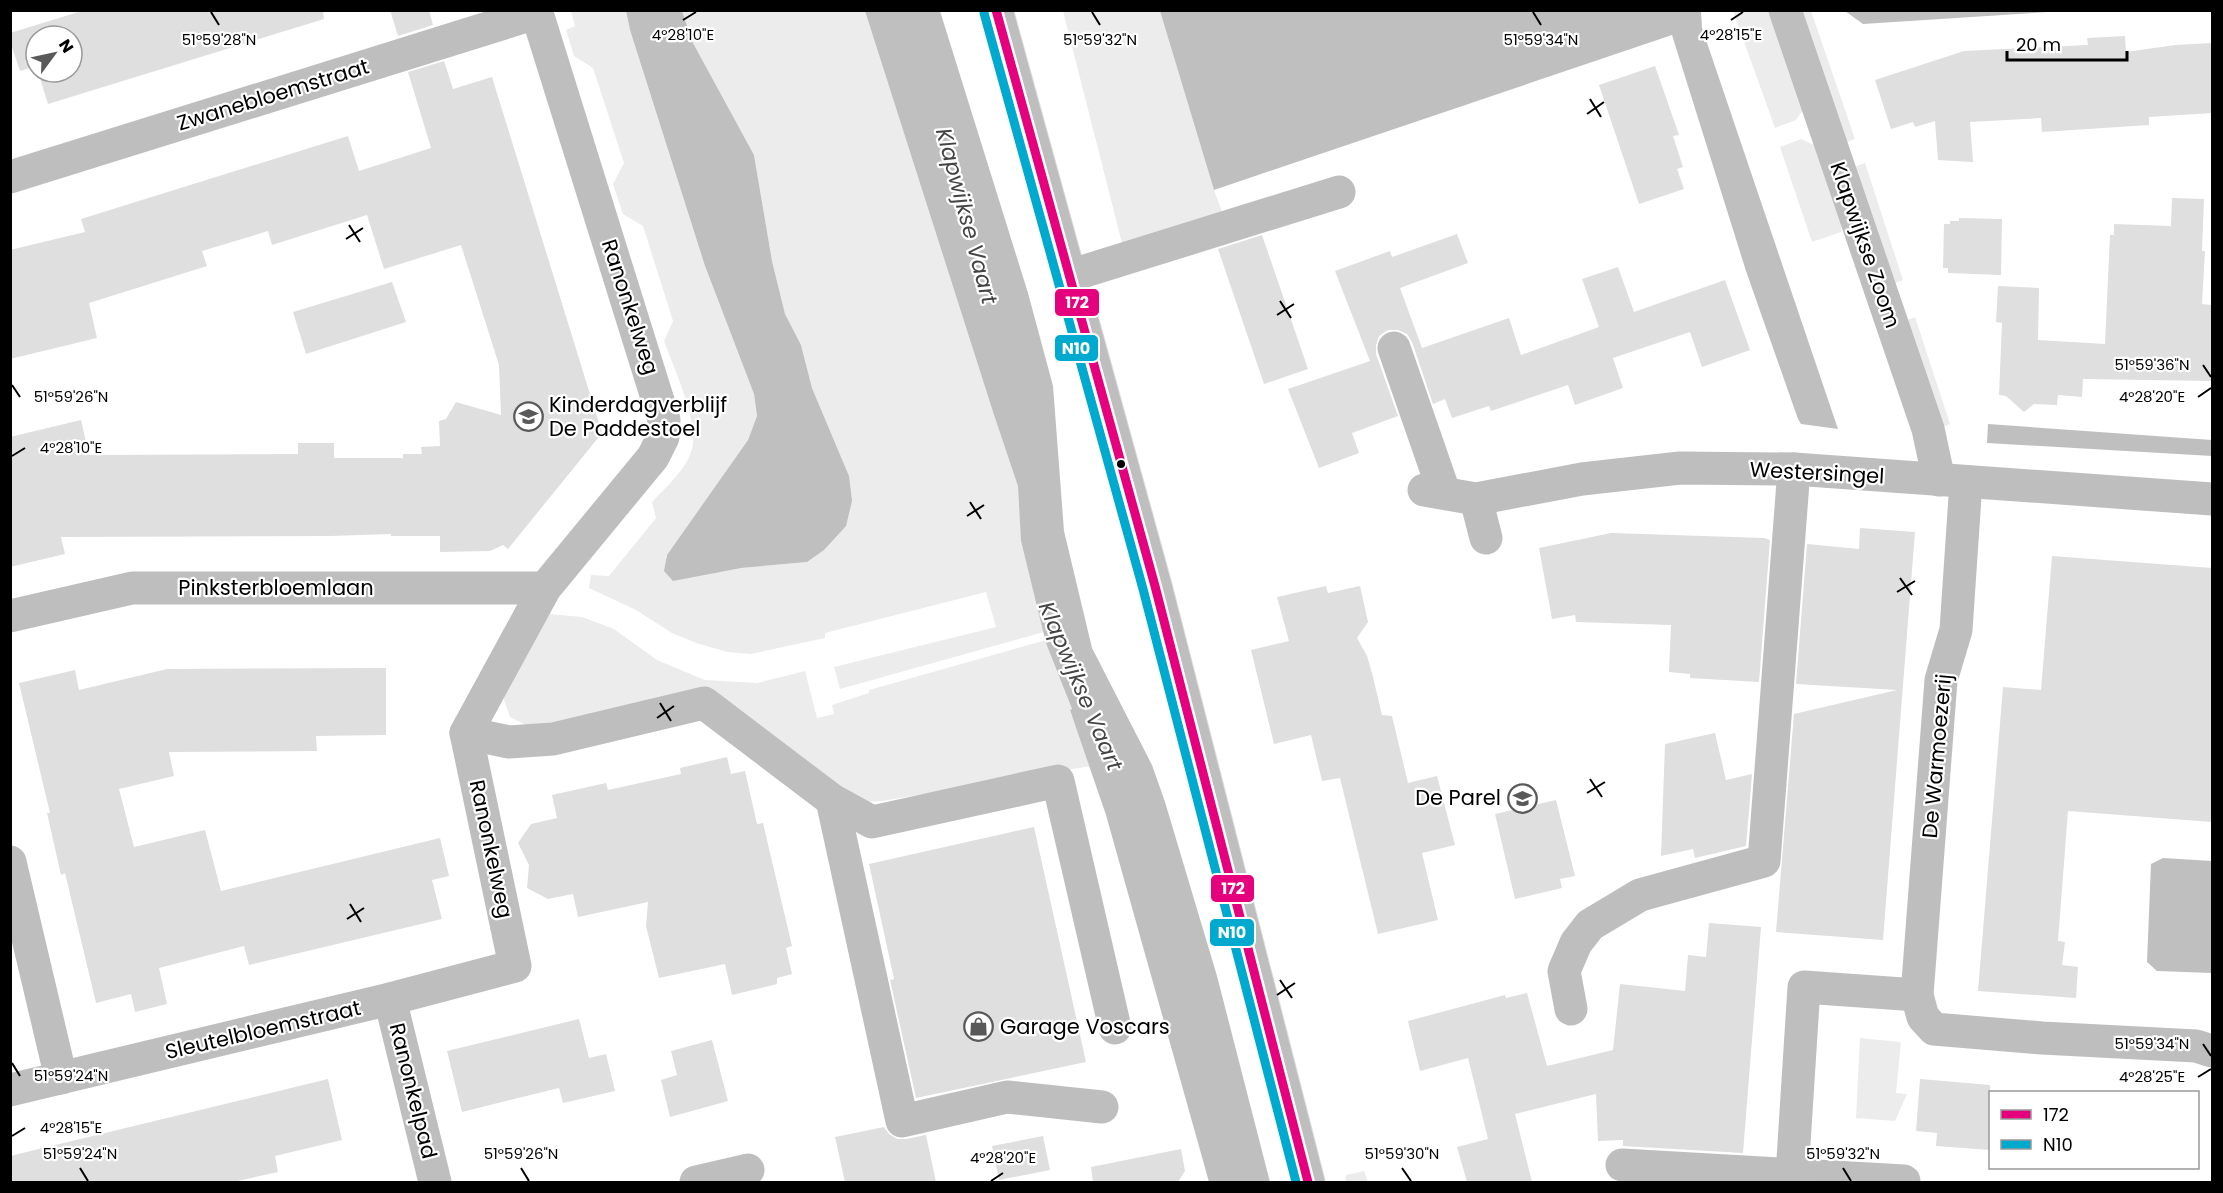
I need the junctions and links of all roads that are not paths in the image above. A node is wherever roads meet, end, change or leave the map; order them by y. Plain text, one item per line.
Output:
1 (996, 10) edge
2 (1785, 10) edge
3 (536, 11) edge
4 (10, 177) edge
5 (1339, 192) dead end
6 (1070, 276) junction
7 (1394, 348) dead end
8 (1794, 469) junction
9 (1952, 481) junction
10 (1476, 499) junction
11 (2212, 499) edge
12 (1486, 538) dead end
13 (545, 588) junction
14 (10, 616) edge
15 (466, 733) junction
16 (832, 800) junction
17 (10, 862) edge
18 (515, 966) joint
19 (1917, 995) junction
20 (390, 999) junction
21 (1571, 1009) dead end
22 (1115, 1028) dead end
23 (2212, 1051) edge
24 (61, 1078) junction
25 (10, 1090) edge
26 (1102, 1107) dead end
27 (1622, 1165) dead end
28 (748, 1170) dead end
29 (1792, 1175) junction
30 (1904, 1181) dead end
31 (435, 1182) edge
32 (696, 1182) edge
33 (1308, 1182) edge

1 - 6 street
2 - 9 street, Klapwijkse Zoom
3 - 4 street, Zwanebloemstraat
3 - 13 street, Ranonkelweg
5 - 6 street
6 - 33 street
7 - 10 street, Westersingel
8 - 9 street, Westersingel
8 - 10 street, Westersingel
8 - 21 street
9 - 11 street, Westersingel
9 - 19 street, De Warmoezerij
10 - 12 street
13 - 14 street, Pinksterbloemlaan
13 - 15 street, Ranonkelweg
15 - 16 street
15 - 18 street, Ranonkelweg
16 - 22 street
16 - 26 street
17 - 24 street
18 - 20 street, Sleutelbloemstraat
19 - 23 street, De Warmoezerij
19 - 29 street
20 - 24 street, Sleutelbloemstraat
20 - 31 street, Ranonkelpad
24 - 25 street, Sleutelbloemstraat
27 - 29 street
28 - 32 street
29 - 30 street

